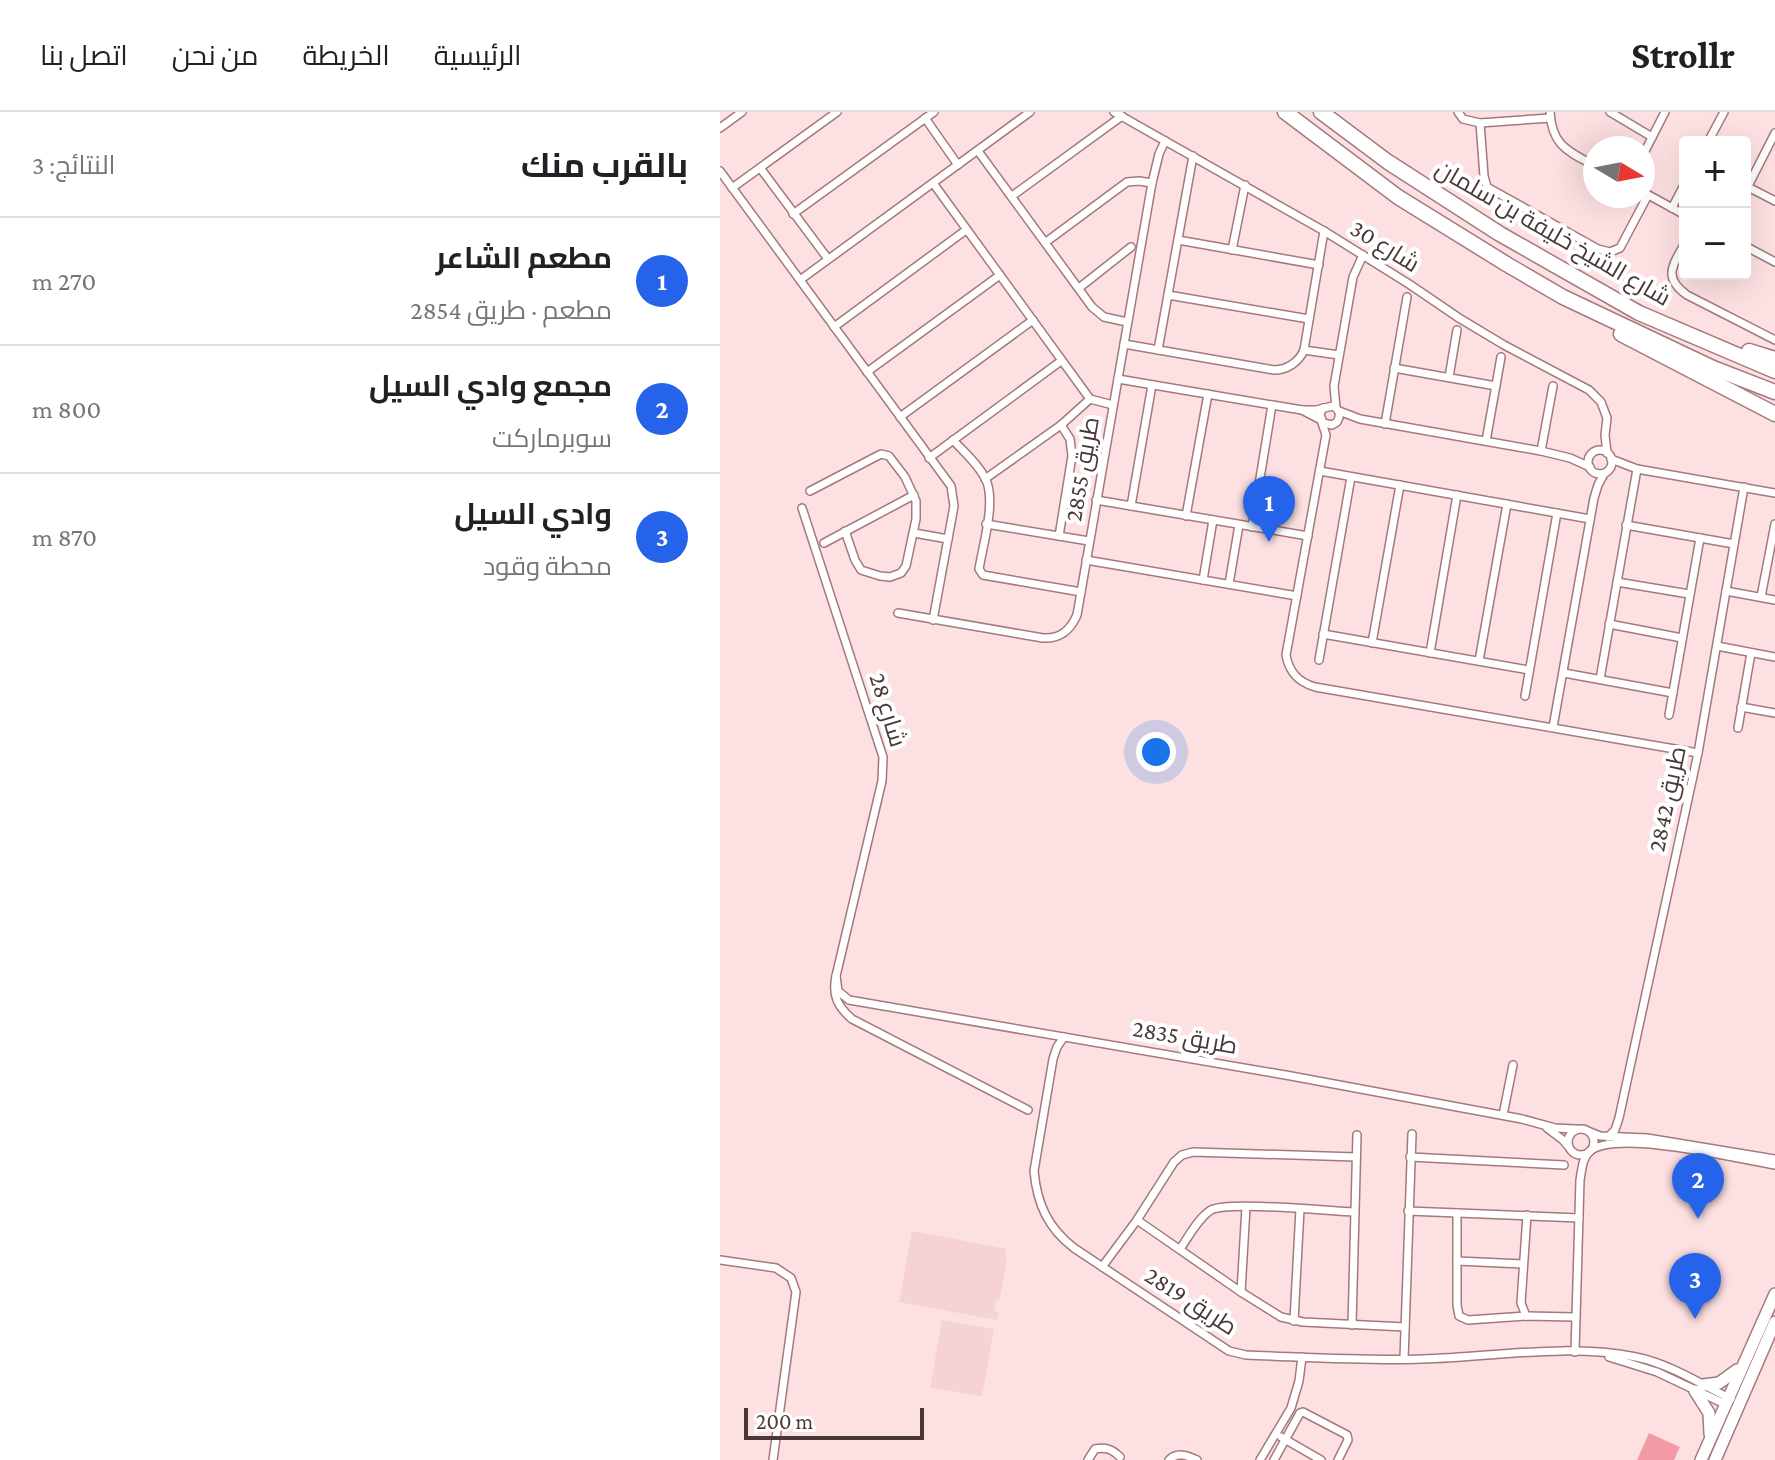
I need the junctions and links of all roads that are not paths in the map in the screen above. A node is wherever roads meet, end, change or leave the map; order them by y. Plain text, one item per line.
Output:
1 (742, 112) edge
2 (934, 112) edge
3 (1030, 112) edge
4 (1279, 112) edge
5 (1321, 112) edge
6 (1458, 112) edge
7 (1610, 112) edge
8 (1665, 112) edge
9 (1724, 112) edge
10 (835, 113) edge
11 (1118, 114) edge
12 (1289, 115) edge
13 (1550, 115) edge
14 (925, 118) junction
15 (1480, 123) junction
16 (720, 128) edge
17 (1650, 136) edge
18 (1653, 136) edge
19 (1711, 136) edge
20 (1774, 137) edge
21 (1165, 141) junction
22 (978, 151) junction
23 (1193, 156) junction
24 (1583, 159) edge
25 (958, 165) junction
26 (761, 169) junction
27 (720, 171) edge
28 (1751, 180) edge
29 (933, 183) junction
30 (1152, 183) junction
31 (1245, 185) junction
32 (732, 188) junction
33 (1751, 191) edge
34 (1679, 195) edge
35 (1012, 196) junction
36 (1655, 199) edge
37 (1775, 201) edge
38 (1639, 208) edge
39 (1672, 208) junction
40 (1679, 212) edge
41 (793, 214) junction
42 (966, 230) junction
43 (1324, 231) junction
44 (1178, 240) junction
45 (1046, 242) junction
46 (1131, 247) dead end
47 (1751, 249) edge
48 (1232, 250) junction
49 (1363, 255) junction
50 (1679, 255) edge
51 (828, 259) junction
52 (1775, 262) edge
53 (1319, 265) junction
54 (1000, 275) junction
55 (800, 280) junction
56 (1079, 288) junction
57 (1168, 295) junction
58 (1609, 295) junction
59 (1407, 297) dead end
60 (1563, 297) junction
61 (1309, 319) junction
62 (1033, 320) junction
63 (1127, 322) junction
64 (834, 327) junction
65 (1457, 330) dead end
66 (1775, 340) edge
67 (1124, 344) junction
68 (1158, 350) junction
69 (1304, 350) junction
70 (1339, 355) junction
71 (1501, 357) dead end
72 (1775, 359) edge
73 (1061, 361) junction
74 (1394, 368) junction
75 (1775, 371) edge
76 (867, 372) junction
77 (1449, 377) junction
78 (1118, 379) junction
79 (1152, 385) junction
80 (1334, 386) junction
81 (1496, 386) junction
82 (1553, 386) dead end
83 (1775, 392) edge
84 (1208, 394) junction
85 (1090, 399) junction
86 (1113, 405) junction
87 (1272, 405) junction
88 (1324, 407) junction
89 (1338, 409) junction
90 (1302, 410) junction
91 (1775, 414) edge
92 (900, 417) junction
93 (1360, 419) junction
94 (1321, 420) junction
95 (1336, 423) junction
96 (1385, 424) junction
97 (1061, 425) junction
98 (1605, 435) junction
99 (953, 440) junction
100 (1486, 441) junction
101 (1325, 442) junction
102 (1541, 451) junction
103 (1595, 453) junction
104 (1609, 456) junction
105 (929, 458) junction
106 (1570, 458) junction
107 (1634, 468) junction
108 (1591, 469) junction
109 (1320, 471) junction
110 (1607, 472) junction
111 (1351, 477) junction
112 (985, 479) junction
113 (1400, 485) junction
114 (1744, 487) junction
115 (810, 491) dead end
116 (1775, 493) edge
117 (914, 495) junction
118 (1457, 495) junction
119 (1594, 498) junction
120 (1096, 500) junction
121 (1507, 504) junction
122 (1131, 506) junction
123 (802, 508) dead end
124 (1557, 513) junction
125 (1186, 516) junction
126 (1590, 519) junction
127 (1213, 520) junction
128 (986, 524) junction
129 (1775, 524) edge
130 (1239, 525) junction
131 (1626, 525) junction
132 (1252, 527) junction
133 (845, 531) junction
134 (914, 533) junction
135 (1059, 536) junction
136 (1308, 536) junction
137 (1700, 538) junction
138 (948, 539) junction
139 (1089, 541) junction
140 (824, 543) dead end
141 (1734, 544) junction
142 (1086, 560) junction
143 (1203, 580) junction
144 (1617, 582) junction
145 (1229, 584) junction
146 (1726, 591) junction
147 (1081, 592) junction
148 (1689, 594) junction
149 (1297, 596) junction
150 (1761, 597) junction
151 (1775, 600) edge
152 (898, 613) dead end
153 (933, 620) junction
154 (1609, 624) junction
155 (1323, 634) junction
156 (1682, 638) junction
157 (1372, 643) junction
158 (1717, 646) junction
159 (1430, 653) junction
160 (1751, 653) junction
161 (1775, 657) edge
162 (1319, 660) dead end
163 (1479, 661) junction
164 (1529, 670) junction
165 (1564, 673) junction
166 (1600, 679) junction
167 (1673, 693) junction
168 (1525, 696) dead end
169 (1741, 707) junction
170 (1775, 713) edge
171 (1669, 715) dead end
172 (1553, 727) junction
173 (1738, 728) dead end
174 (1698, 753) junction
175 (836, 976) junction
176 (1048, 1035) junction
177 (1064, 1037) junction
178 (1053, 1059) junction
179 (1513, 1065) dead end
180 (1028, 1110) dead end
181 (1503, 1115) junction
182 (1619, 1118) junction
183 (1542, 1124) junction
184 (1575, 1129) junction
185 (1590, 1132) junction
186 (1412, 1134) dead end
187 (1357, 1135) dead end
188 (1608, 1137) junction
189 (1622, 1140) junction
190 (1571, 1150) junction
191 (1590, 1152) junction
192 (1356, 1157) junction
193 (1410, 1157) junction
194 (1775, 1159) edge
195 (1564, 1165) dead end
196 (1775, 1165) edge
197 (1580, 1180) junction
198 (1246, 1207) junction
199 (1300, 1209) junction
200 (1408, 1211) junction
201 (1354, 1212) junction
202 (1457, 1213) junction
203 (1527, 1215) junction
204 (1579, 1218) junction
205 (1137, 1220) junction
206 (1180, 1249) junction
207 (720, 1260) edge
208 (1457, 1261) junction
209 (1523, 1264) junction
210 (1102, 1267) junction
211 (1241, 1292) junction
212 (1775, 1294) edge
213 (1526, 1316) junction
214 (1575, 1317) junction
215 (1294, 1321) junction
216 (1775, 1322) edge
217 (1352, 1325) junction
218 (1405, 1327) junction
219 (1575, 1352) junction
220 (1302, 1357) junction
221 (1404, 1359) junction
222 (1741, 1367) junction
223 (1699, 1388) junction
224 (1733, 1405) junction
225 (1275, 1434) junction
226 (1711, 1437) junction
227 (1285, 1439) junction
228 (1262, 1456) edge
229 (1120, 1457) dead end
230 (1276, 1459) edge
231 (773, 1460) edge
232 (1088, 1460) edge
233 (1169, 1460) edge
234 (1197, 1460) edge
235 (1321, 1460) edge
236 (1338, 1460) edge
237 (1701, 1460) edge
238 (1713, 1460) edge

1 - 16 street
2 - 14 street
3 - 22 street
4 - 12 highway, شارع الشيخ خليفة بن سلمان
5 - 58 highway, شارع الشيخ خليفة بن سلمان
6 - 15 street
7 - 17 street
8 - 18 street
9 - 19 street
10 - 26 street
11 - 21 street, شارع 30
11 - 35 street
12 - 60 highway, شارع الشيخ خليفة بن سلمان
13 - 15 street
13 - 24 street
14 - 25 street
14 - 41 street
15 - 38 street
20 - 28 street
21 - 23 street, شارع 30
21 - 30 street, طريق 2855
22 - 25 street
22 - 35 street
23 - 31 street, شارع 30
23 - 44 street
25 - 29 street
26 - 32 street
26 - 41 street
27 - 32 street
29 - 42 street
29 - 51 street
30 - 45 street
30 - 63 street, طريق 2855
31 - 43 street, شارع 30
31 - 48 street
32 - 55 street
33 - 37 street
34 - 39 street
35 - 45 street
36 - 39 street
39 - 40 street
41 - 51 street
42 - 54 street
42 - 64 street
43 - 49 street, شارع 30
43 - 53 street
44 - 48 street
44 - 57 street
45 - 56 street
46 - 56 street
47 - 52 street
48 - 53 street
49 - 70 street
49 - 98 street, شارع 30
50 - 66 street
51 - 55 street
53 - 61 street
54 - 62 street
54 - 76 street
55 - 64 street
56 - 63 street
57 - 61 street
57 - 68 street
58 - 72 highway
58 - 75 highway, شارع الشيخ خليفة بن سلمان
59 - 74 street
60 - 83 highway, شارع الشيخ خليفة بن سلمان
60 - 91 highway
61 - 69 street
62 - 73 street
62 - 92 street
63 - 67 street, طريق 2855
64 - 76 street
65 - 77 street
67 - 68 street
67 - 78 street, طريق 2855
68 - 69 street
69 - 70 street
70 - 80 street
71 - 81 street
73 - 85 street
73 - 99 street
74 - 77 street
74 - 96 street
76 - 92 street
77 - 81 street
78 - 79 street
78 - 86 street, طريق 2855
79 - 84 street
79 - 122 street
80 - 88 street
80 - 89 street
81 - 100 street
82 - 102 street
84 - 87 street
84 - 125 street
85 - 86 street
85 - 97 street
86 - 120 street, طريق 2855
87 - 90 street
87 - 132 street
88 - 89 street
88 - 90 street
88 - 94 street
89 - 93 street
89 - 95 street
90 - 94 street
92 - 105 street
93 - 95 street
93 - 96 street
94 - 95 street
94 - 101 street
95 - 101 street
96 - 100 street
97 - 112 street
97 - 135 street
98 - 103 street
98 - 104 street, شارع 30
99 - 105 street
99 - 112 street
100 - 102 street
101 - 109 street
102 - 106 street
103 - 104 street
103 - 106 street
103 - 108 street
104 - 107 street
104 - 110 street, شارع 30
105 - 138 street
106 - 108 street
107 - 110 street
107 - 114 street
107 - 131 street
108 - 110 street
108 - 119 street
109 - 111 street
109 - 136 street
110 - 119 street, شارع 30
111 - 113 street
111 - 155 street
112 - 128 street
113 - 118 street
113 - 157 street
114 - 116 street
114 - 141 street, طريق 2842
115 - 117 street
117 - 133 street
117 - 134 street
118 - 121 street
118 - 159 street
119 - 126 street
120 - 122 street
120 - 139 street, طريق 2855
121 - 124 street
121 - 163 street
122 - 125 street
123 - 175 street, شارع 28
124 - 126 street
124 - 164 street
125 - 127 street
126 - 165 street
127 - 130 street
127 - 143 street
128 - 135 street
128 - 147 street
129 - 150 street
130 - 132 street
130 - 145 street
131 - 137 street
131 - 144 street
132 - 136 street
133 - 134 street
133 - 140 street
134 - 138 street
135 - 139 street
136 - 149 street
137 - 141 street
137 - 148 street, طريق 2842
138 - 153 street
139 - 142 street, طريق 2855
141 - 146 street, طريق 2842
142 - 143 street
142 - 147 street, طريق 2855
143 - 145 street
144 - 148 street
144 - 154 street
145 - 149 street
146 - 150 street
146 - 158 street, طريق 2842
147 - 153 street, طريق 2855
148 - 156 street, طريق 2842
149 - 172 street
150 - 151 street
152 - 153 street, طريق 2855
154 - 156 street
154 - 166 street
155 - 157 street
155 - 162 street
156 - 167 street, طريق 2842
157 - 159 street
158 - 160 street
158 - 174 street, طريق 2842
159 - 163 street
160 - 161 street
160 - 169 street
163 - 164 street
164 - 168 street
165 - 166 street
165 - 172 street
166 - 167 street
167 - 171 street, طريق 2842
169 - 170 street
169 - 173 street
172 - 174 street
174 - 182 street, طريق 2842
175 - 176 street, طريق 2835
175 - 180 street
176 - 177 street, طريق 2835
176 - 178 street, طريق 2819
177 - 178 street, طريق 2819
177 - 181 street, طريق 2835
178 - 210 street, طريق 2819
179 - 181 street
181 - 183 street, طريق 2835
182 - 188 street, طريق 2842
182 - 189 street, طريق 2842
183 - 184 street, طريق 2835
183 - 190 street, طريق 2835
184 - 185 street
184 - 190 street
185 - 188 street
185 - 191 street
186 - 193 street
187 - 192 street
188 - 189 street
189 - 191 street
189 - 194 street
189 - 196 street
190 - 191 street
190 - 197 street
191 - 197 street
192 - 201 street
192 - 205 street
193 - 195 street
193 - 200 street
197 - 204 street
198 - 199 street
198 - 206 street
198 - 211 street
199 - 201 street
199 - 215 street
200 - 202 street
200 - 218 street
201 - 217 street
202 - 203 street
202 - 208 street
203 - 204 street
203 - 209 street
204 - 214 street
205 - 206 street
205 - 210 street
206 - 211 street
207 - 231 street
208 - 209 street
208 - 213 street
209 - 213 street
210 - 220 street, طريق 2819
211 - 215 street
212 - 222 main road
213 - 214 street
214 - 219 street
215 - 217 street
216 - 224 main road
217 - 218 street
218 - 221 street
219 - 221 street, طريق 2819
219 - 223 street, طريق 2819
220 - 221 street, طريق 2819
220 - 225 street
222 - 223 main road
222 - 224 main road
223 - 224 street, طريق 2819
223 - 226 main road
224 - 226 main road
224 - 238 main road
225 - 227 street
225 - 228 street
226 - 237 main road
227 - 230 street
227 - 235 street
227 - 236 street
228 - 230 street
229 - 232 street
233 - 234 street

